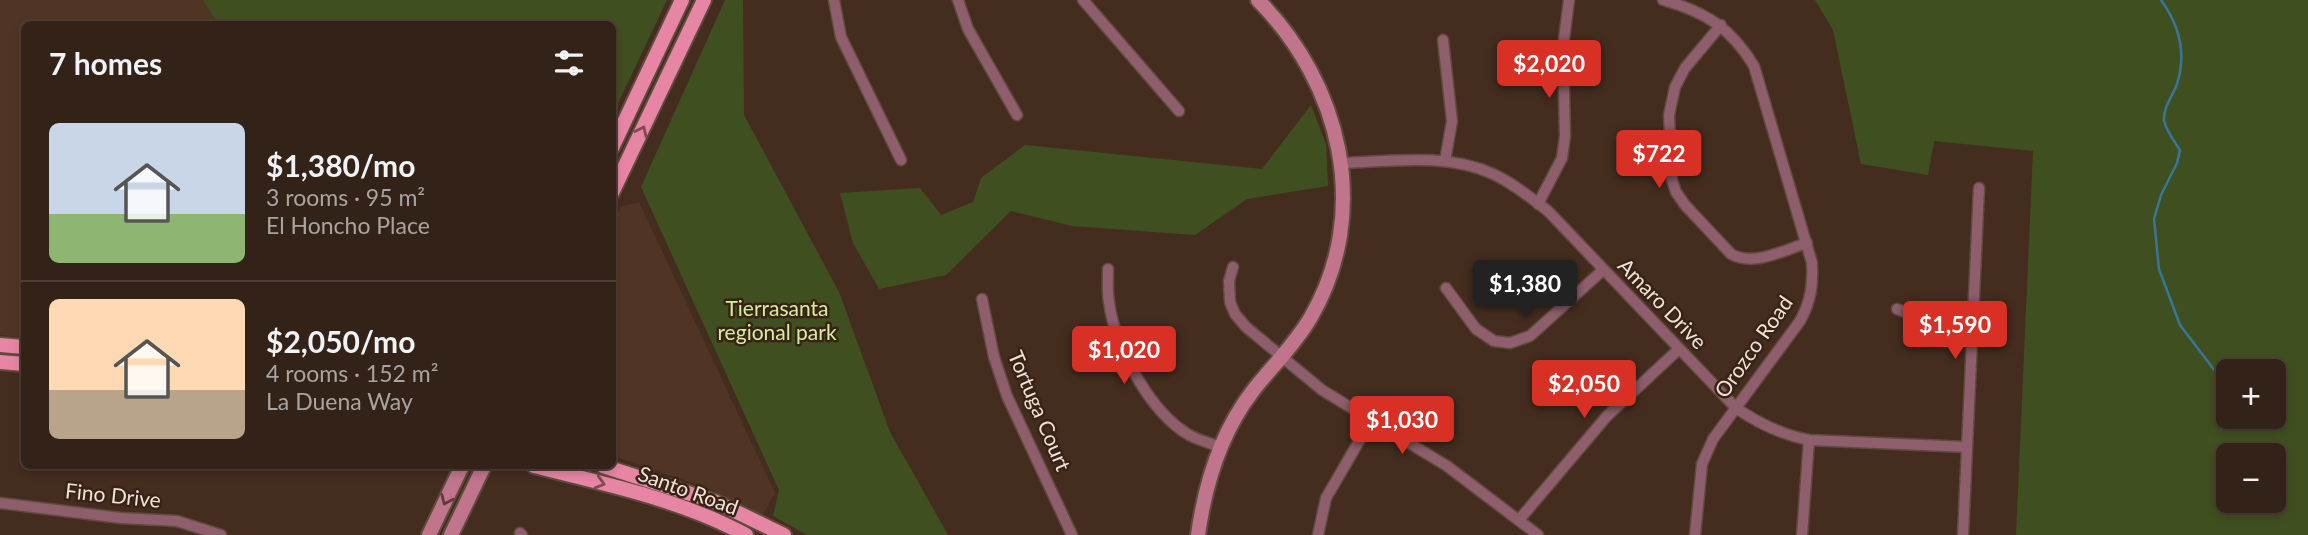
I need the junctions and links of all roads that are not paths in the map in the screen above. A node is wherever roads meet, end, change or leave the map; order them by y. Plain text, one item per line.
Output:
1 (682, 0) edge
2 (704, 0) edge
3 (834, 0) edge
4 (958, 0) edge
5 (1083, 0) edge
6 (1258, 0) edge
7 (1569, 0) edge
8 (1663, 0) edge
9 (1721, 25) junction
10 (1443, 40) dead end
11 (1179, 111) dead end
12 (1017, 115) dead end
13 (616, 140) edge
14 (901, 160) dead end
15 (1445, 161) junction
16 (1342, 163) junction
17 (616, 185) edge
18 (1979, 188) dead end
19 (1538, 204) junction
20 (1807, 243) junction
21 (1233, 267) dead end
22 (1108, 270) dead end
23 (1602, 270) junction
24 (1447, 288) dead end
25 (982, 299) dead end
26 (1897, 309) dead end
27 (1972, 321) junction
28 (0, 345) edge
29 (21, 347) edge
30 (1679, 349) junction
31 (1283, 356) junction
32 (0, 362) edge
33 (21, 364) edge
34 (1735, 408) junction
35 (1372, 419) junction
36 (1808, 440) junction
37 (1220, 447) junction
38 (1967, 447) junction
39 (461, 469) edge
40 (483, 469) edge
41 (545, 469) edge
42 (613, 469) edge
43 (0, 503) edge
44 (741, 513) junction
45 (1519, 520) junction
46 (735, 533) edge
47 (221, 535) edge
48 (429, 535) edge
49 (451, 535) edge
50 (784, 535) edge
51 (1072, 535) edge
52 (1198, 535) edge
53 (1318, 535) edge
54 (1538, 535) edge
55 (1695, 535) edge
56 (1802, 535) edge
57 (1963, 535) edge

1 - 13 main road
17 -> 2 main road
3 - 14 street
4 - 12 street
5 - 11 street
6 - 16 street
7 - 19 street
8 - 9 street, Orozco Road
9 - 20 street, Orozco Road
9 - 20 street
10 - 15 street
15 - 16 street, Amaro Drive
15 - 19 street, Amaro Drive
16 - 31 street
18 - 27 street
19 - 23 street, Amaro Drive
20 - 34 street, Orozco Road
21 - 31 street
22 - 37 street
23 - 24 street
23 - 30 street, Amaro Drive
25 - 51 street, Tortuga Court
26 - 27 street
27 - 38 street
28 - 29 main road
30 - 34 street, Amaro Drive
30 - 45 street
31 - 35 street
31 - 37 street
32 - 33 main road
34 - 36 street, Amaro Drive
34 - 55 street, Orozco Road
35 - 45 street
35 - 53 street
36 - 38 street, Amaro Drive
36 - 56 street
37 - 52 street
38 - 57 street
39 -> 48 street
40 - 49 street
41 -> 46 main road, Santo Road
42 - 44 main road, Santo Road
43 - 47 street, Fino Drive
44 - 46 street
44 - 50 main road, Santo Road
45 - 54 street

